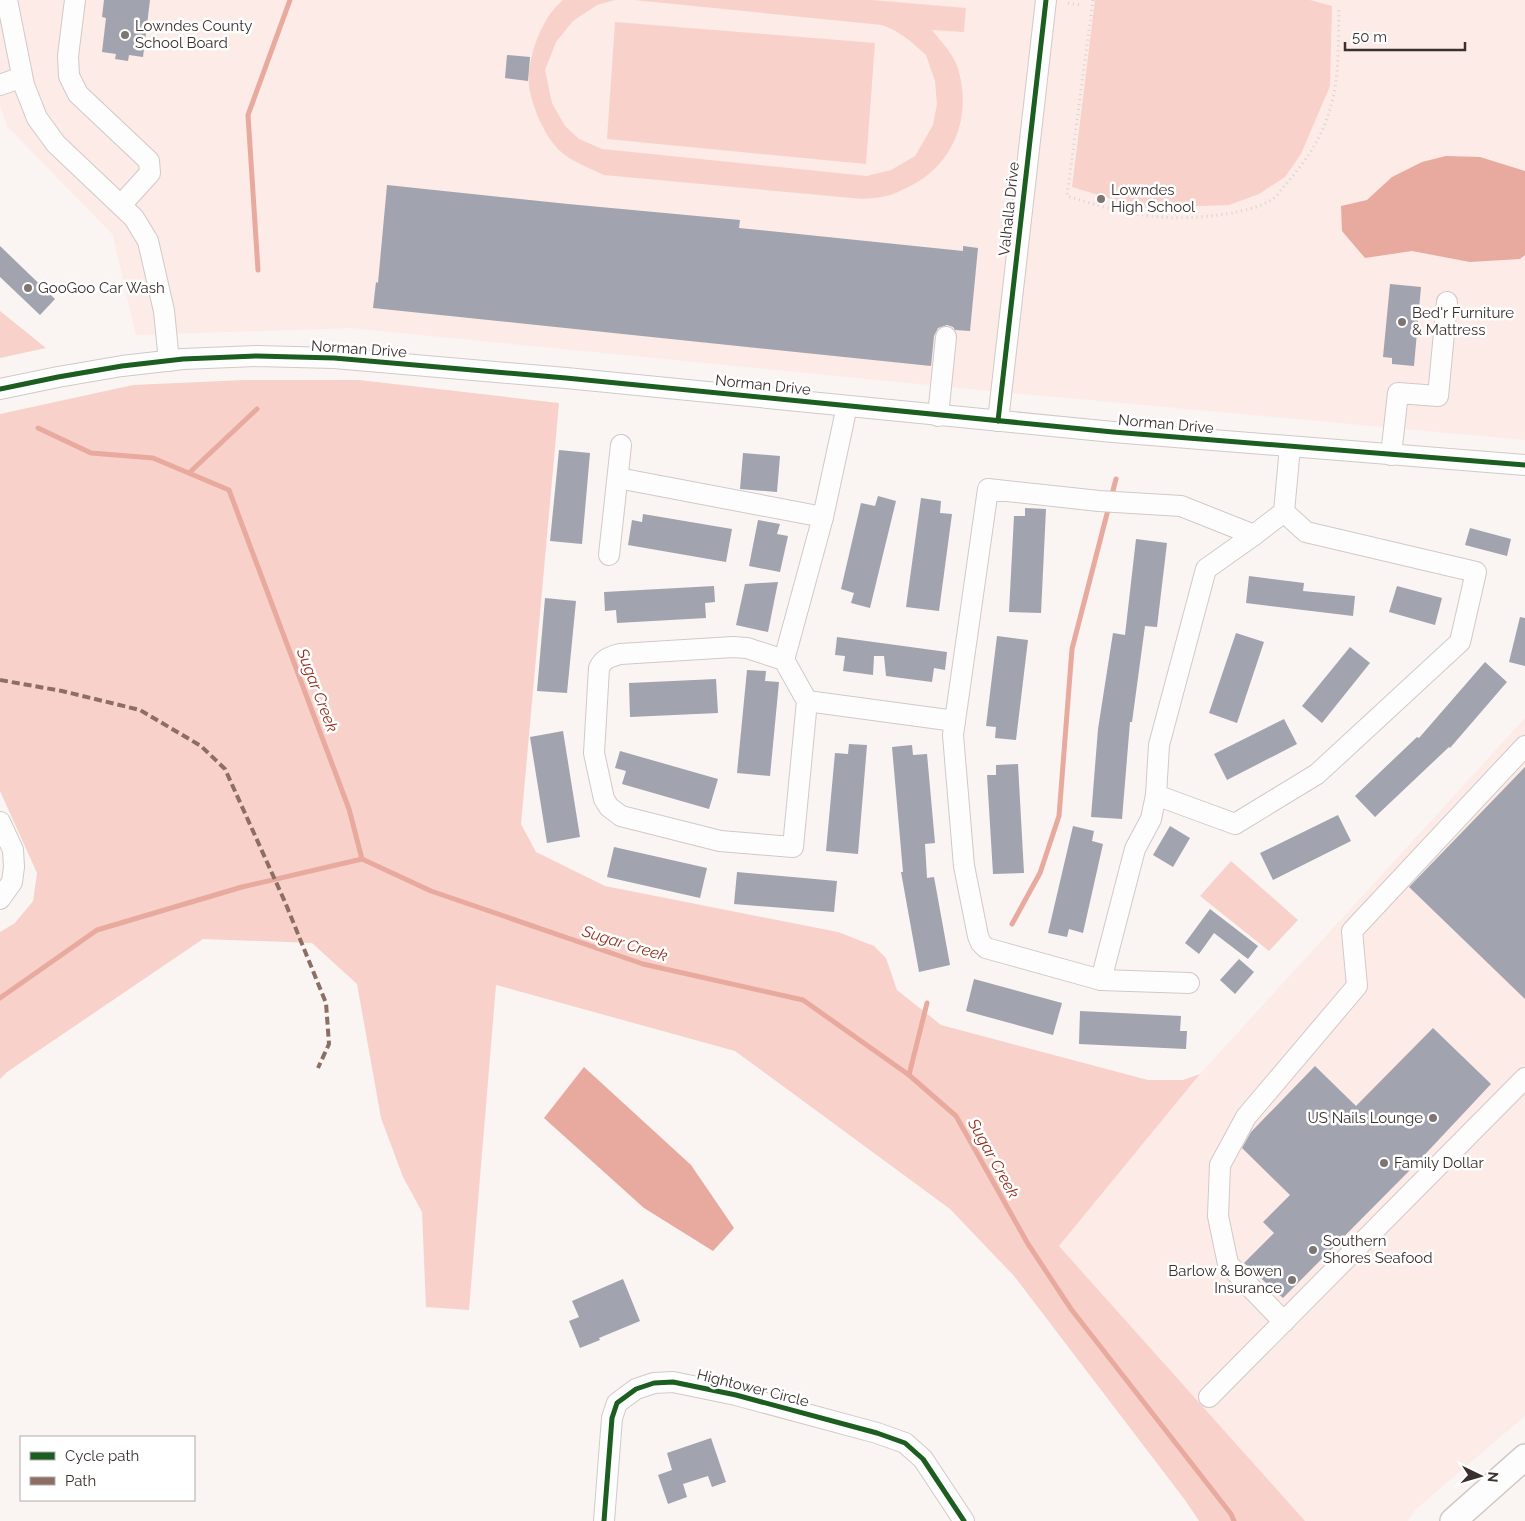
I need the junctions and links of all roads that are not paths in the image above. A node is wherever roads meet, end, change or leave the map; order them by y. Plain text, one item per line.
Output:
1 (7, 0) edge
2 (75, 0) edge
3 (1046, 0) edge
4 (22, 77) junction
5 (0, 85) edge
6 (121, 205) junction
7 (1448, 302) dead end
8 (946, 337) dead end
9 (169, 361) junction
10 (0, 389) edge
11 (847, 406) junction
12 (938, 416) junction
13 (998, 421) junction
14 (621, 445) dead end
15 (1290, 447) junction
16 (1391, 454) junction
17 (1525, 465) edge
18 (618, 478) junction
19 (1284, 512) junction
20 (824, 517) junction
21 (1254, 535) junction
22 (609, 555) dead end
23 (784, 660) junction
24 (807, 701) junction
25 (955, 721) junction
26 (1525, 746) edge
27 (1156, 795) junction
28 (0, 822) edge
29 (0, 899) edge
30 (1101, 980) junction
31 (1188, 983) dead end
32 (1525, 1078) edge
33 (1284, 1322) junction
34 (1209, 1397) dead end
35 (1525, 1457) edge
36 (604, 1521) edge
37 (964, 1521) edge
38 (1453, 1521) edge

1 - 4 street
2 - 6 street
3 - 13 street, Valhalla Drive
4 - 5 street
4 - 6 street
6 - 9 street
7 - 16 street
8 - 12 street
9 - 10 street, Norman Drive
9 - 11 street, Norman Drive
11 - 12 street, Norman Drive
11 - 20 street
12 - 13 street, Norman Drive
13 - 15 street, Norman Drive
14 - 18 street
15 - 16 street, Norman Drive
15 - 19 street
16 - 17 street, Norman Drive
18 - 20 street
18 - 22 street
19 - 21 street
19 - 27 street
20 - 23 street
21 - 25 street
21 - 27 street
23 - 24 street
23 - 24 street
24 - 25 street
25 - 30 street
26 - 33 street
27 - 30 street
28 - 29 street
30 - 31 street
32 - 33 street
33 - 34 street
35 - 38 main road
36 - 37 street, Hightower Circle

